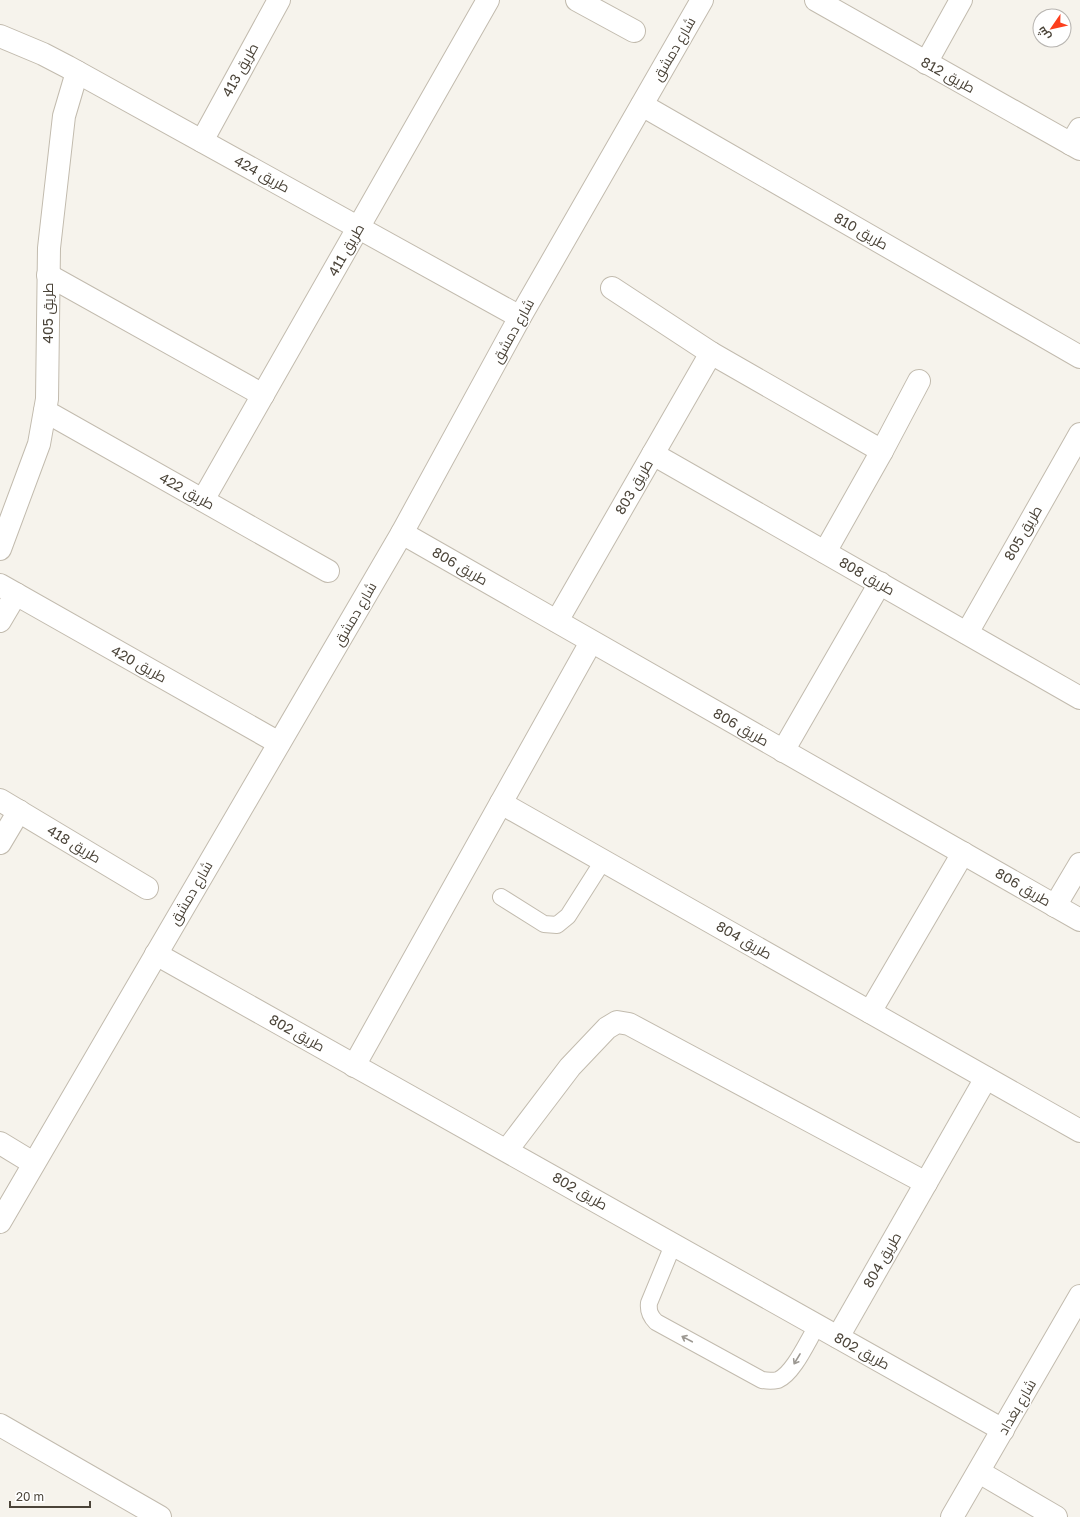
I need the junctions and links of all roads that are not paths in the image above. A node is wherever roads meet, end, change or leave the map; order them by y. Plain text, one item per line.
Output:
1 (279, 0) edge
2 (488, 0) edge
3 (577, 0) edge
4 (702, 0) edge
5 (816, 0) edge
6 (961, 0) edge
7 (634, 31) dead end
8 (0, 36) edge
9 (926, 63) junction
10 (77, 72) junction
11 (642, 105) junction
12 (202, 141) junction
13 (1077, 141) edge
14 (359, 227) junction
15 (48, 275) junction
16 (612, 288) dead end
17 (520, 316) junction
18 (711, 353) junction
19 (1080, 357) edge
20 (919, 381) dead end
21 (263, 395) junction
22 (45, 411) junction
23 (1080, 434) edge
24 (882, 451) junction
25 (653, 454) junction
26 (204, 500) junction
27 (402, 533) junction
28 (0, 549) edge
29 (825, 552) junction
30 (328, 571) dead end
31 (880, 583) junction
32 (8, 590) edge
33 (0, 621) edge
34 (557, 622) junction
35 (967, 633) junction
36 (591, 642) junction
37 (1080, 698) edge
38 (279, 743) junction
39 (783, 751) junction
40 (0, 800) edge
41 (501, 803) junction
42 (18, 811) junction
43 (0, 843) edge
44 (963, 853) junction
45 (603, 861) junction
46 (1080, 864) edge
47 (147, 888) dead end
48 (501, 897) dead end
49 (1055, 906) junction
50 (1080, 920) edge
51 (156, 954) junction
52 (870, 1012) junction
53 (354, 1066) junction
54 (986, 1078) junction
55 (1080, 1131) edge
56 (0, 1143) edge
57 (507, 1150) junction
58 (34, 1163) junction
59 (926, 1183) junction
60 (0, 1222) edge
61 (673, 1245) junction
62 (1080, 1296) edge
63 (817, 1326) junction
64 (838, 1337) junction
65 (0, 1425) edge
66 (1003, 1430) junction
67 (979, 1472) junction
68 (160, 1517) edge
69 (952, 1517) edge
70 (1056, 1517) edge

1 - 12 street, طريق 413
2 - 14 street, طريق 411
3 - 7 street
4 - 11 street, شارع دمشق
5 - 9 street, طريق 812
6 - 9 street
8 - 10 street, طريق 424
9 - 13 street, طريق 812
10 - 12 street, طريق 424
10 - 15 street, طريق 405
11 - 17 street, شارع دمشق
11 - 19 street, طريق 810
12 - 14 street, طريق 424
14 - 17 street, طريق 424
14 - 21 street, طريق 411
15 - 21 street
15 - 22 street, طريق 405
16 - 18 street
17 - 27 street, شارع دمشق
18 - 24 street
18 - 25 street, طريق 803
20 - 24 street
21 - 26 street, طريق 411
22 - 26 street, طريق 422
22 - 28 street, طريق 405
23 - 35 street, طريق 805
24 - 29 street
25 - 29 street, طريق 808
25 - 34 street, طريق 803
26 - 30 street, طريق 422
27 - 34 street, طريق 806
27 - 38 street, شارع دمشق
29 - 31 street, طريق 808
31 - 35 street, طريق 808
31 - 39 street
32 - 33 street
32 - 38 street, طريق 420
34 - 36 street, طريق 806
35 - 37 street, طريق 808
36 - 39 street, طريق 806
36 - 41 street
38 - 51 street, شارع دمشق
39 - 44 street, طريق 806
40 - 42 street, طريق 418
41 - 45 street, طريق 804
41 - 53 street
42 - 43 street
42 - 47 street, طريق 418
44 - 49 street, طريق 806
44 - 52 street
45 - 48 lane
45 - 52 street, طريق 804
46 - 49 street
49 - 50 street, طريق 806
51 - 53 street, طريق 802
51 - 58 street, شارع دمشق
52 - 54 street, طريق 804
53 - 57 street, طريق 802
54 - 55 street, طريق 804
54 - 59 street, طريق 804
56 - 58 street
57 - 59 street
57 - 61 street, طريق 802
58 - 60 street, شارع دمشق
59 - 64 street, طريق 804
61 - 63 street, طريق 802
63 -> 61 lane
62 - 66 street, شارع بغداد
63 - 64 street, طريق 802
64 - 66 street, طريق 802
65 - 68 street
66 - 67 street, شارع بغداد
67 - 69 street, شارع بغداد
67 - 70 street

